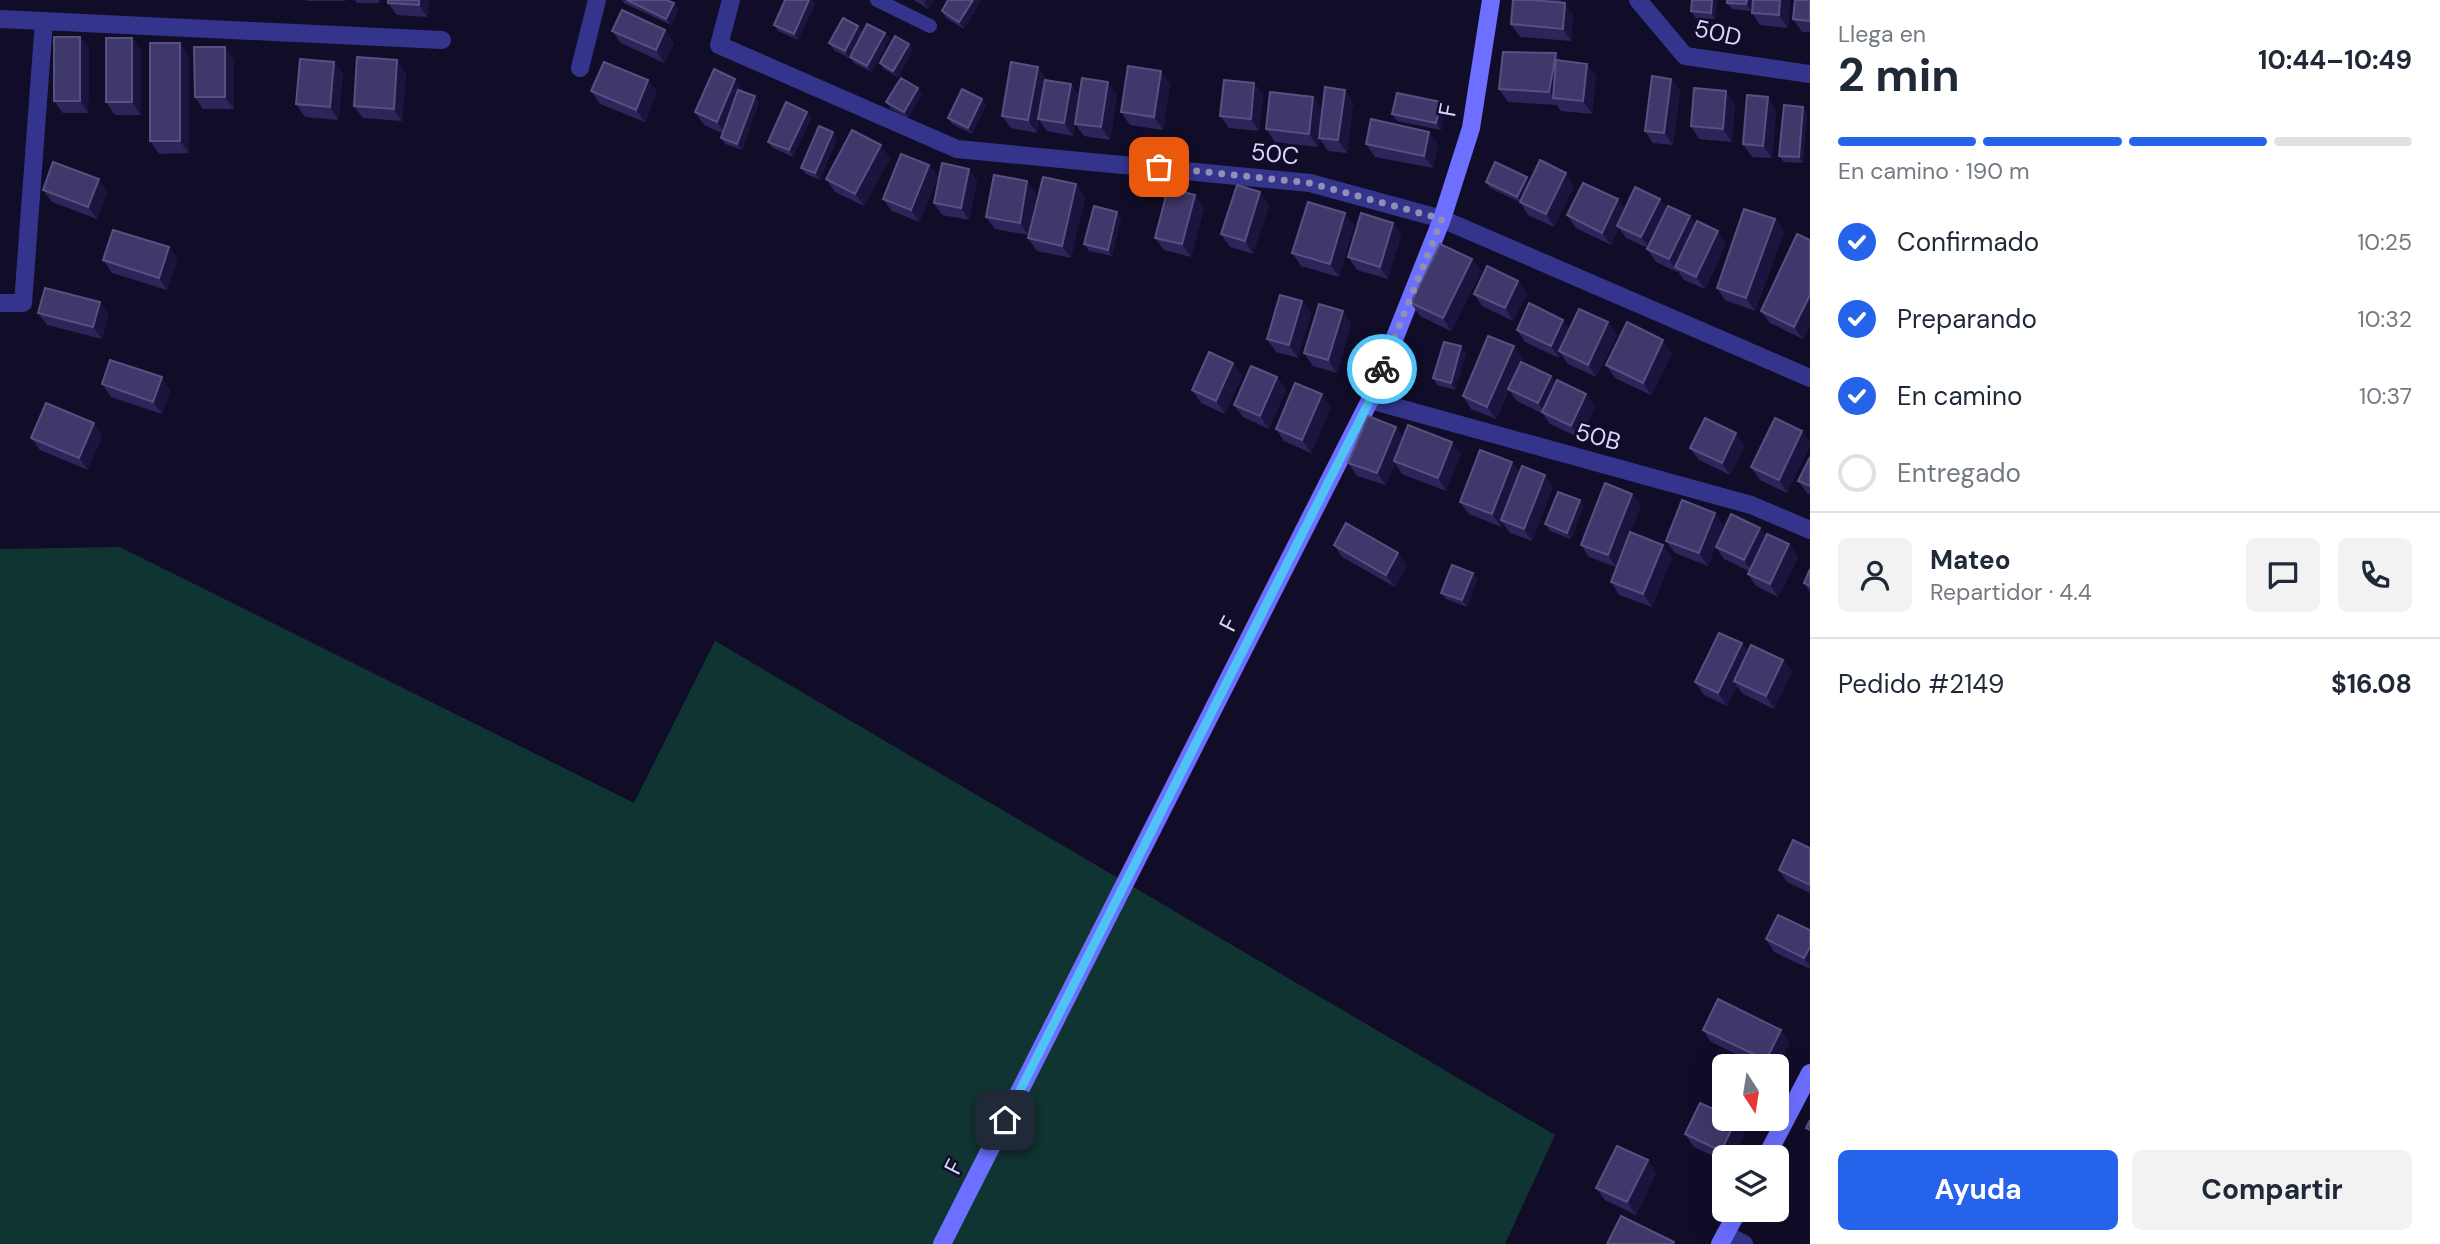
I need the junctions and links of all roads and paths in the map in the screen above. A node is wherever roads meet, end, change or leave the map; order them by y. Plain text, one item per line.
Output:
1 (597, 0) edge
2 (731, 0) edge
3 (877, 0) edge
4 (1490, 0) edge
5 (1638, 0) edge
6 (0, 19) edge
7 (44, 21) junction
8 (930, 26) dead end
9 (442, 40) dead end
10 (580, 68) dead end
11 (1810, 74) edge
12 (1442, 219) junction
13 (0, 303) edge
14 (1810, 379) edge
15 (1370, 400) junction
16 (1810, 530) edge
17 (1810, 1073) edge
18 (1772, 1145) edge
19 (1732, 1222) edge
20 (1723, 1239) edge
21 (942, 1244) edge
22 (1744, 1244) edge

1 - 10 street
2 - 12 street, 50C
3 - 8 lane
4 - 12 street, F
5 - 11 street, 50D
6 - 7 street
7 - 9 street
7 - 13 street
12 - 14 street, 50C
12 - 15 street, F
15 - 16 street, 50B
15 - 21 street, F
17 - 18 street
19 - 20 street
20 - 22 street

